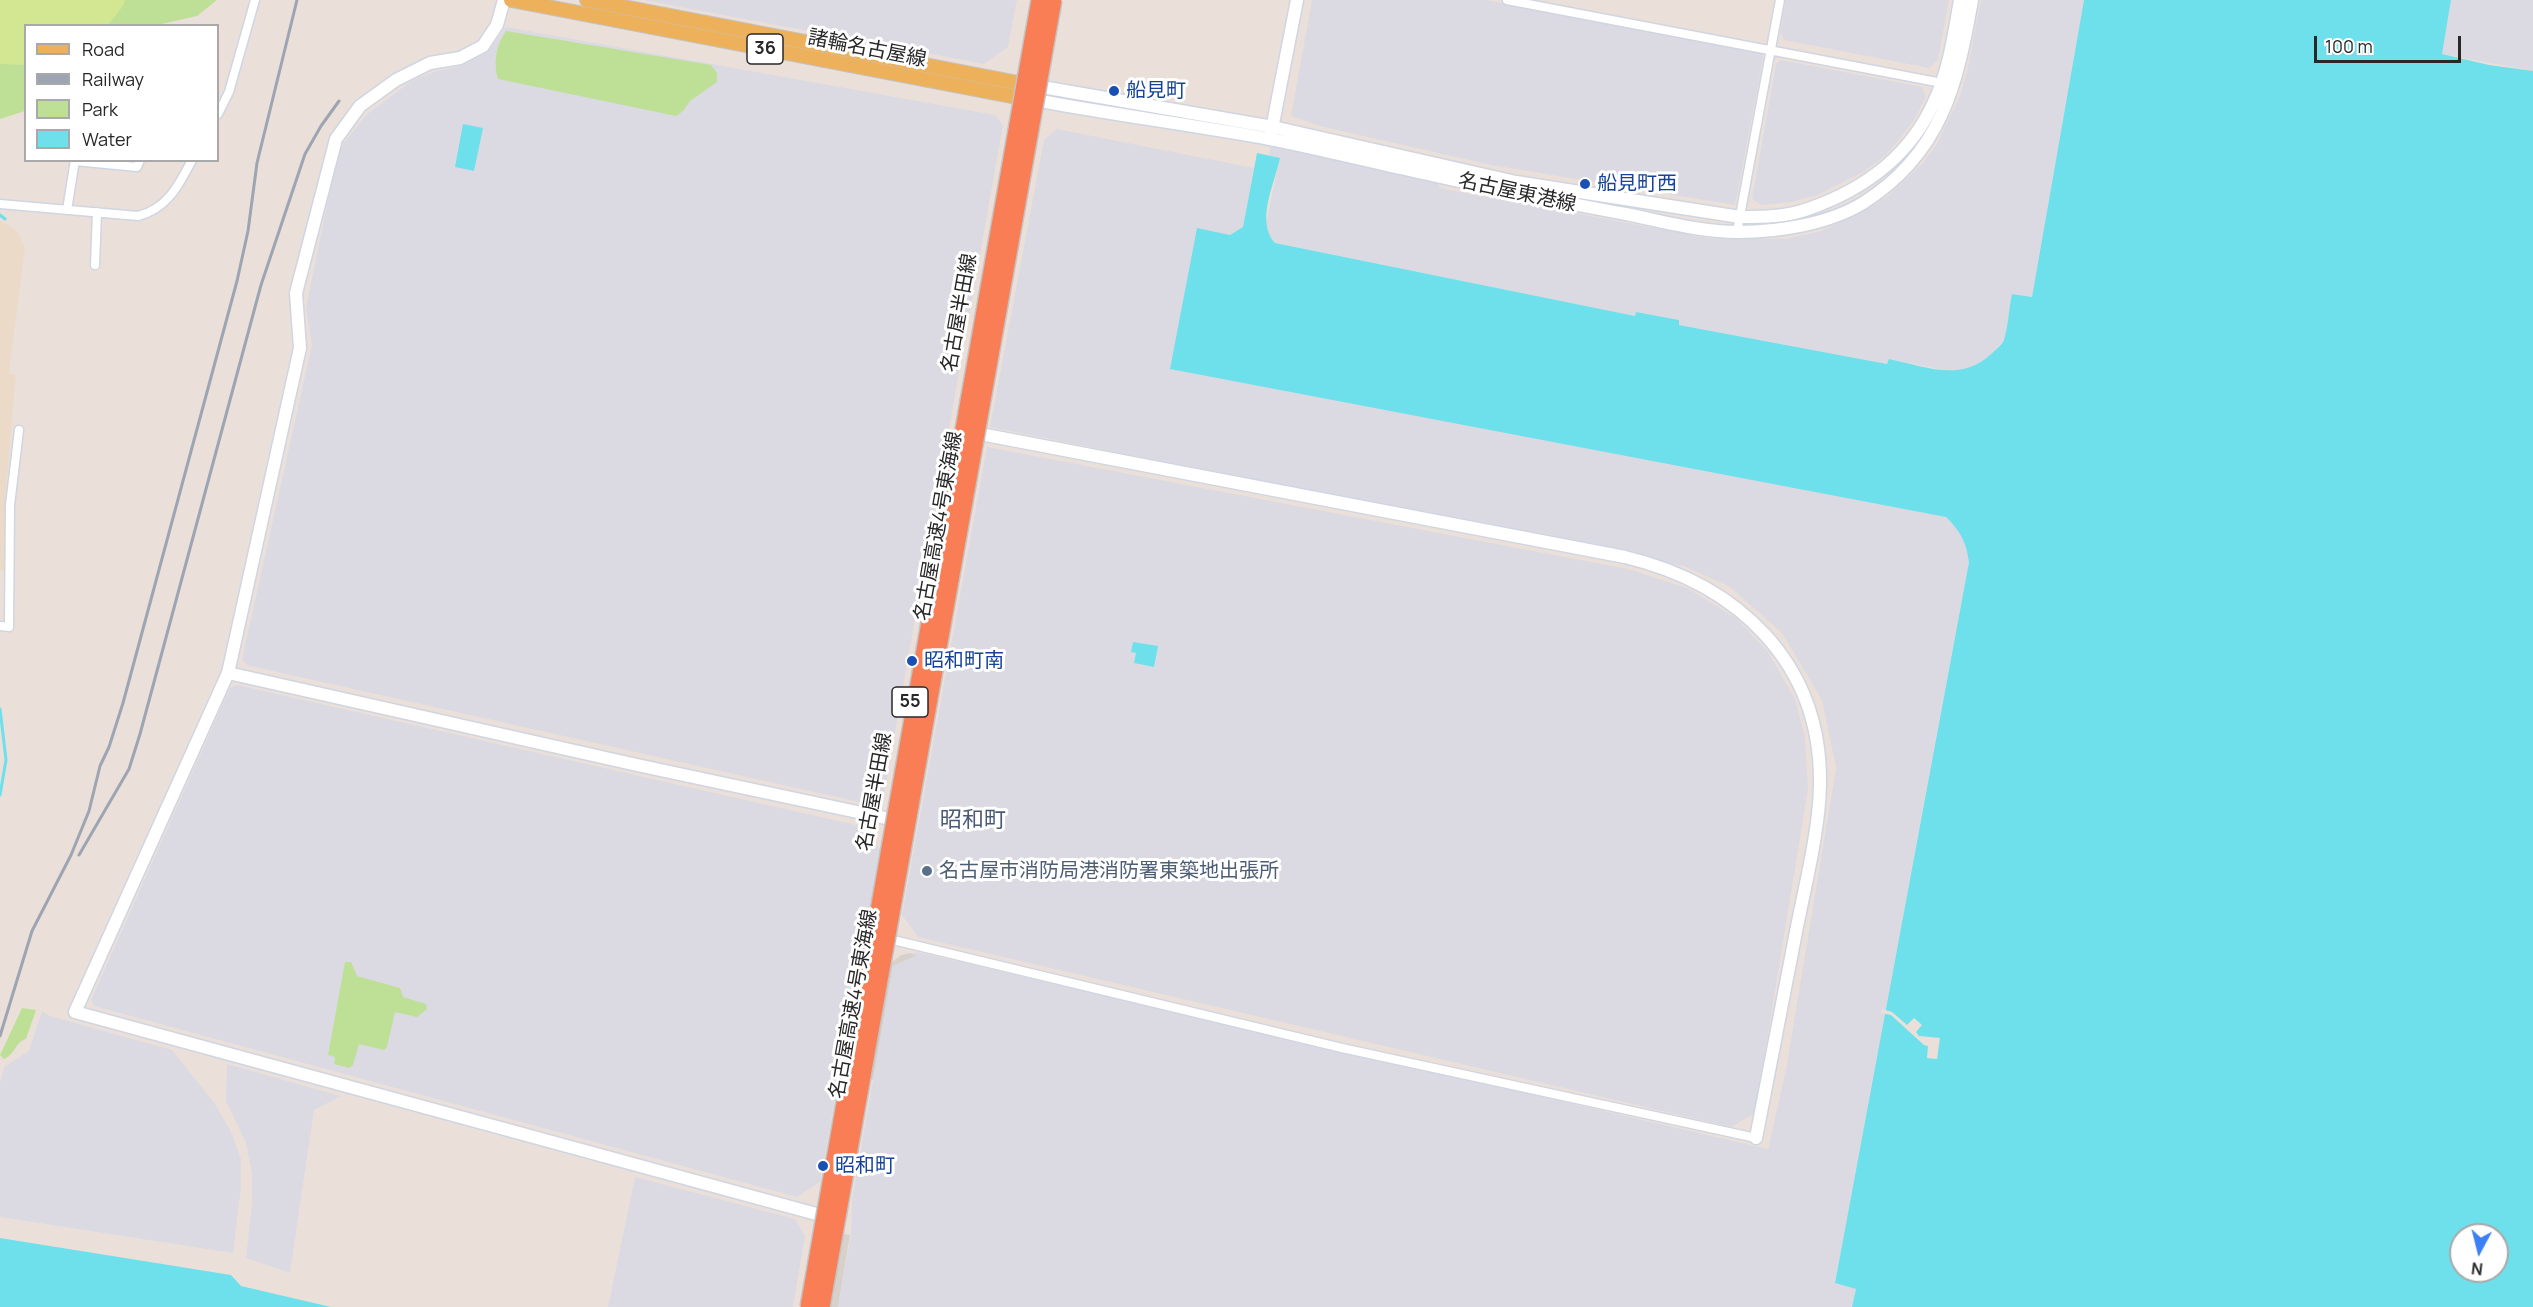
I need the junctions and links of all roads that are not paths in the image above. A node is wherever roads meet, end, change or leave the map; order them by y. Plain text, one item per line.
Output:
1 (255, 0) edge
2 (504, 0) edge
3 (511, 0) edge
4 (587, 0) edge
5 (1034, 0) edge
6 (1040, 0) edge
7 (1055, 0) edge
8 (1297, 0) edge
9 (1507, 0) edge
10 (1780, 0) edge
11 (1960, 0) edge
12 (1972, 0) edge
13 (1771, 49) junction
14 (1021, 83) junction
15 (1942, 83) junction
16 (1042, 87) junction
17 (1020, 101) junction
18 (1040, 101) junction
19 (219, 112) edge
20 (1271, 133) junction
21 (75, 162) edge
22 (85, 162) edge
23 (139, 162) edge
24 (191, 162) edge
25 (0, 204) edge
26 (67, 210) junction
27 (97, 212) junction
28 (1740, 217) junction
29 (1737, 232) junction
30 (95, 265) dead end
31 (19, 430) dead end
32 (959, 430) junction
33 (982, 435) junction
34 (0, 626) edge
35 (228, 674) junction
36 (890, 819) junction
37 (869, 935) junction
38 (894, 940) junction
39 (1755, 1138) joint
40 (820, 1215) junction
41 (803, 1307) edge
42 (808, 1307) edge
43 (824, 1307) edge

1 - 19 street
2 - 35 street
3 - 17 main road, 諸輪名古屋線 / 36
4 - 14 main road, 諸輪名古屋線 / 36
5 - 14 main road, 名古屋半田線 / 55
5 - 17 highway, bridge
6 - 17 highway, 名古屋高速4号東海線, bridge
7 - 16 main road, 55
7 - 43 highway, 名古屋高速4号東海線, bridge
8 - 20 street
9 - 13 street
10 - 13 street
11 - 15 street, 名古屋東港線
12 - 29 street, 名古屋東港線
13 - 15 street
13 - 28 street
14 - 16 main road, 諸輪名古屋線 / 36
14 - 17 main road, 名古屋半田線 / 55
15 - 28 street, 名古屋東港線
16 - 18 main road, 55
16 - 20 street, 名古屋東港線
17 - 18 main road, 諸輪名古屋線 / 36
17 - 32 main road, 名古屋半田線 / 55
17 - 42 highway, 名古屋高速4号東海線, bridge
18 - 20 street, 名古屋東港線
18 - 33 main road, 55
20 - 28 street, 名古屋東港線
20 - 29 street, 名古屋東港線
21 - 26 street
22 - 23 street
24 - 27 street
25 - 26 street
26 - 27 street
27 - 30 street
28 - 29 street
31 - 34 street
32 - 33 street
32 - 36 main road, 名古屋半田線 / 55
33 - 38 main road, 55
33 - 39 street
35 - 36 street
35 - 40 street
36 - 37 main road, 名古屋半田線 / 55
37 - 38 street
37 - 40 main road, 名古屋半田線 / 55
38 - 39 street
38 - 43 main road, 55
40 - 41 main road, 名古屋半田線 / 55

